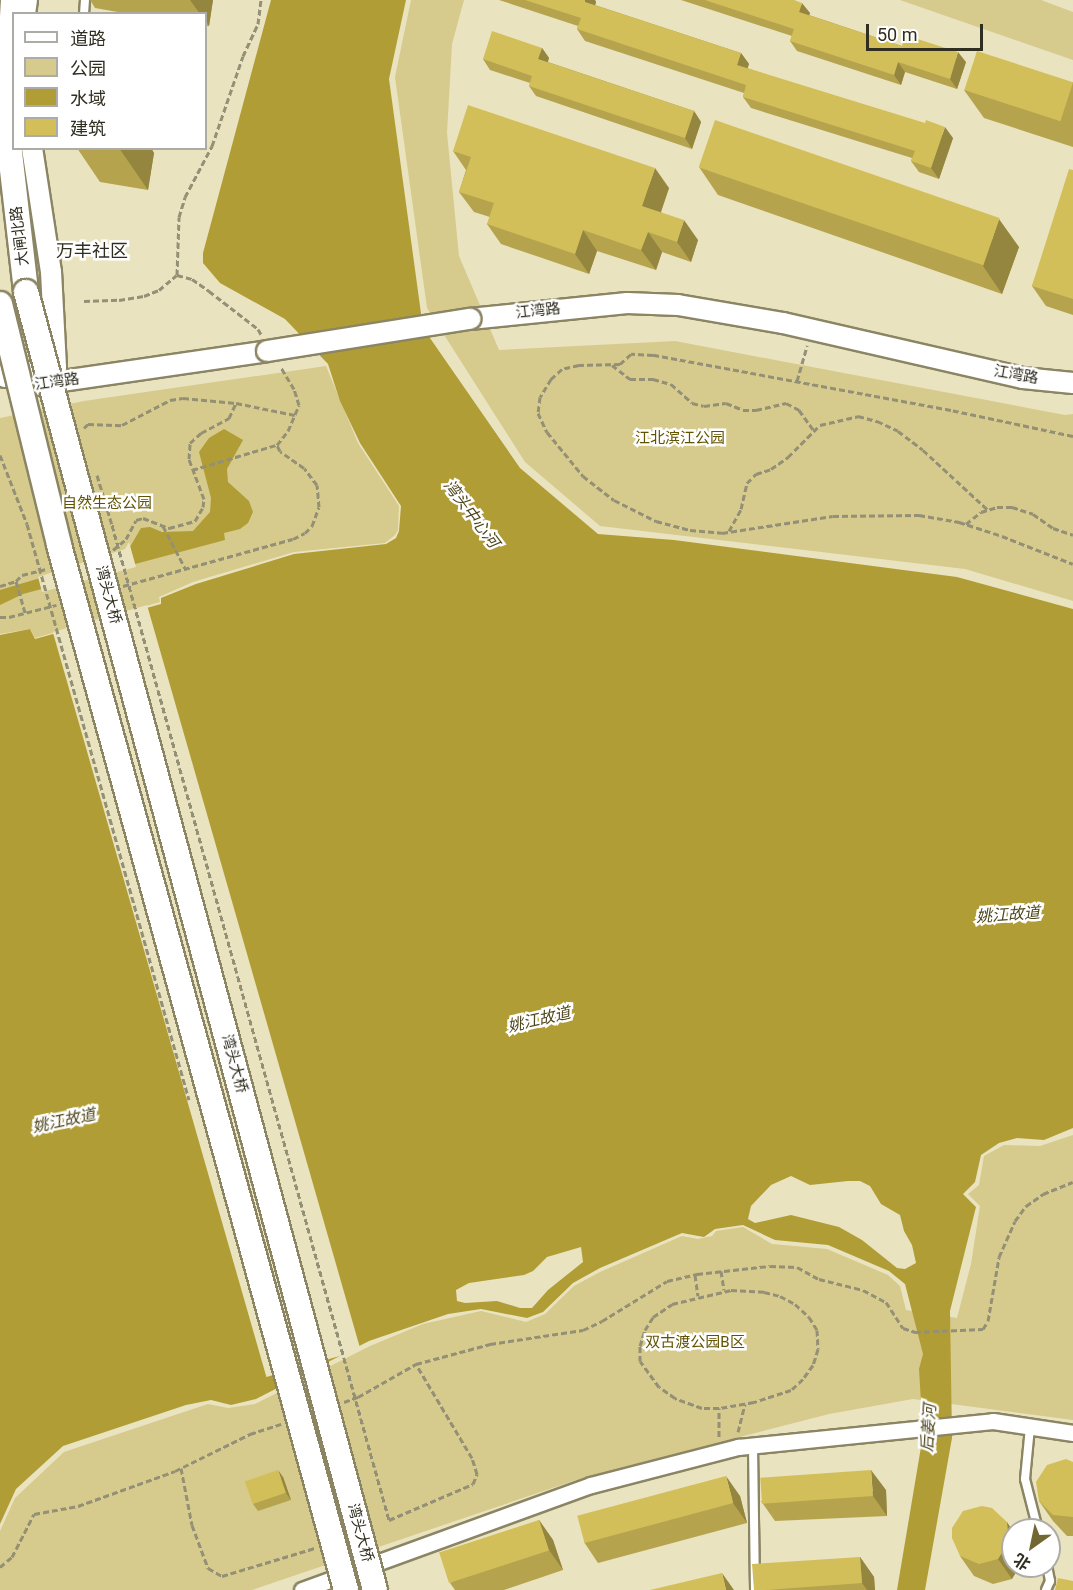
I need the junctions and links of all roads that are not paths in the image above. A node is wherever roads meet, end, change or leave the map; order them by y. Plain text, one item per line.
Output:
1 (12, 17) edge
2 (32, 150) edge
3 (0, 304) edge
4 (0, 368) edge
5 (1073, 383) edge
6 (0, 390) edge
7 (104, 538) joint
8 (1030, 1427) junction
9 (1073, 1433) edge
10 (753, 1446) junction
11 (1035, 1518) edge
12 (302, 1590) edge
13 (346, 1590) edge
14 (375, 1590) edge
15 (755, 1590) edge

1 - 7 main road, 大闸北路, bridge
2 - 4 street
3 - 13 main road, 湾头大桥, bridge
5 - 6 street, 江湾路, bridge
7 - 14 main road, 湾头大桥, bridge
8 - 9 street
8 - 10 street
8 - 11 lane
10 - 12 street
10 - 15 lane

